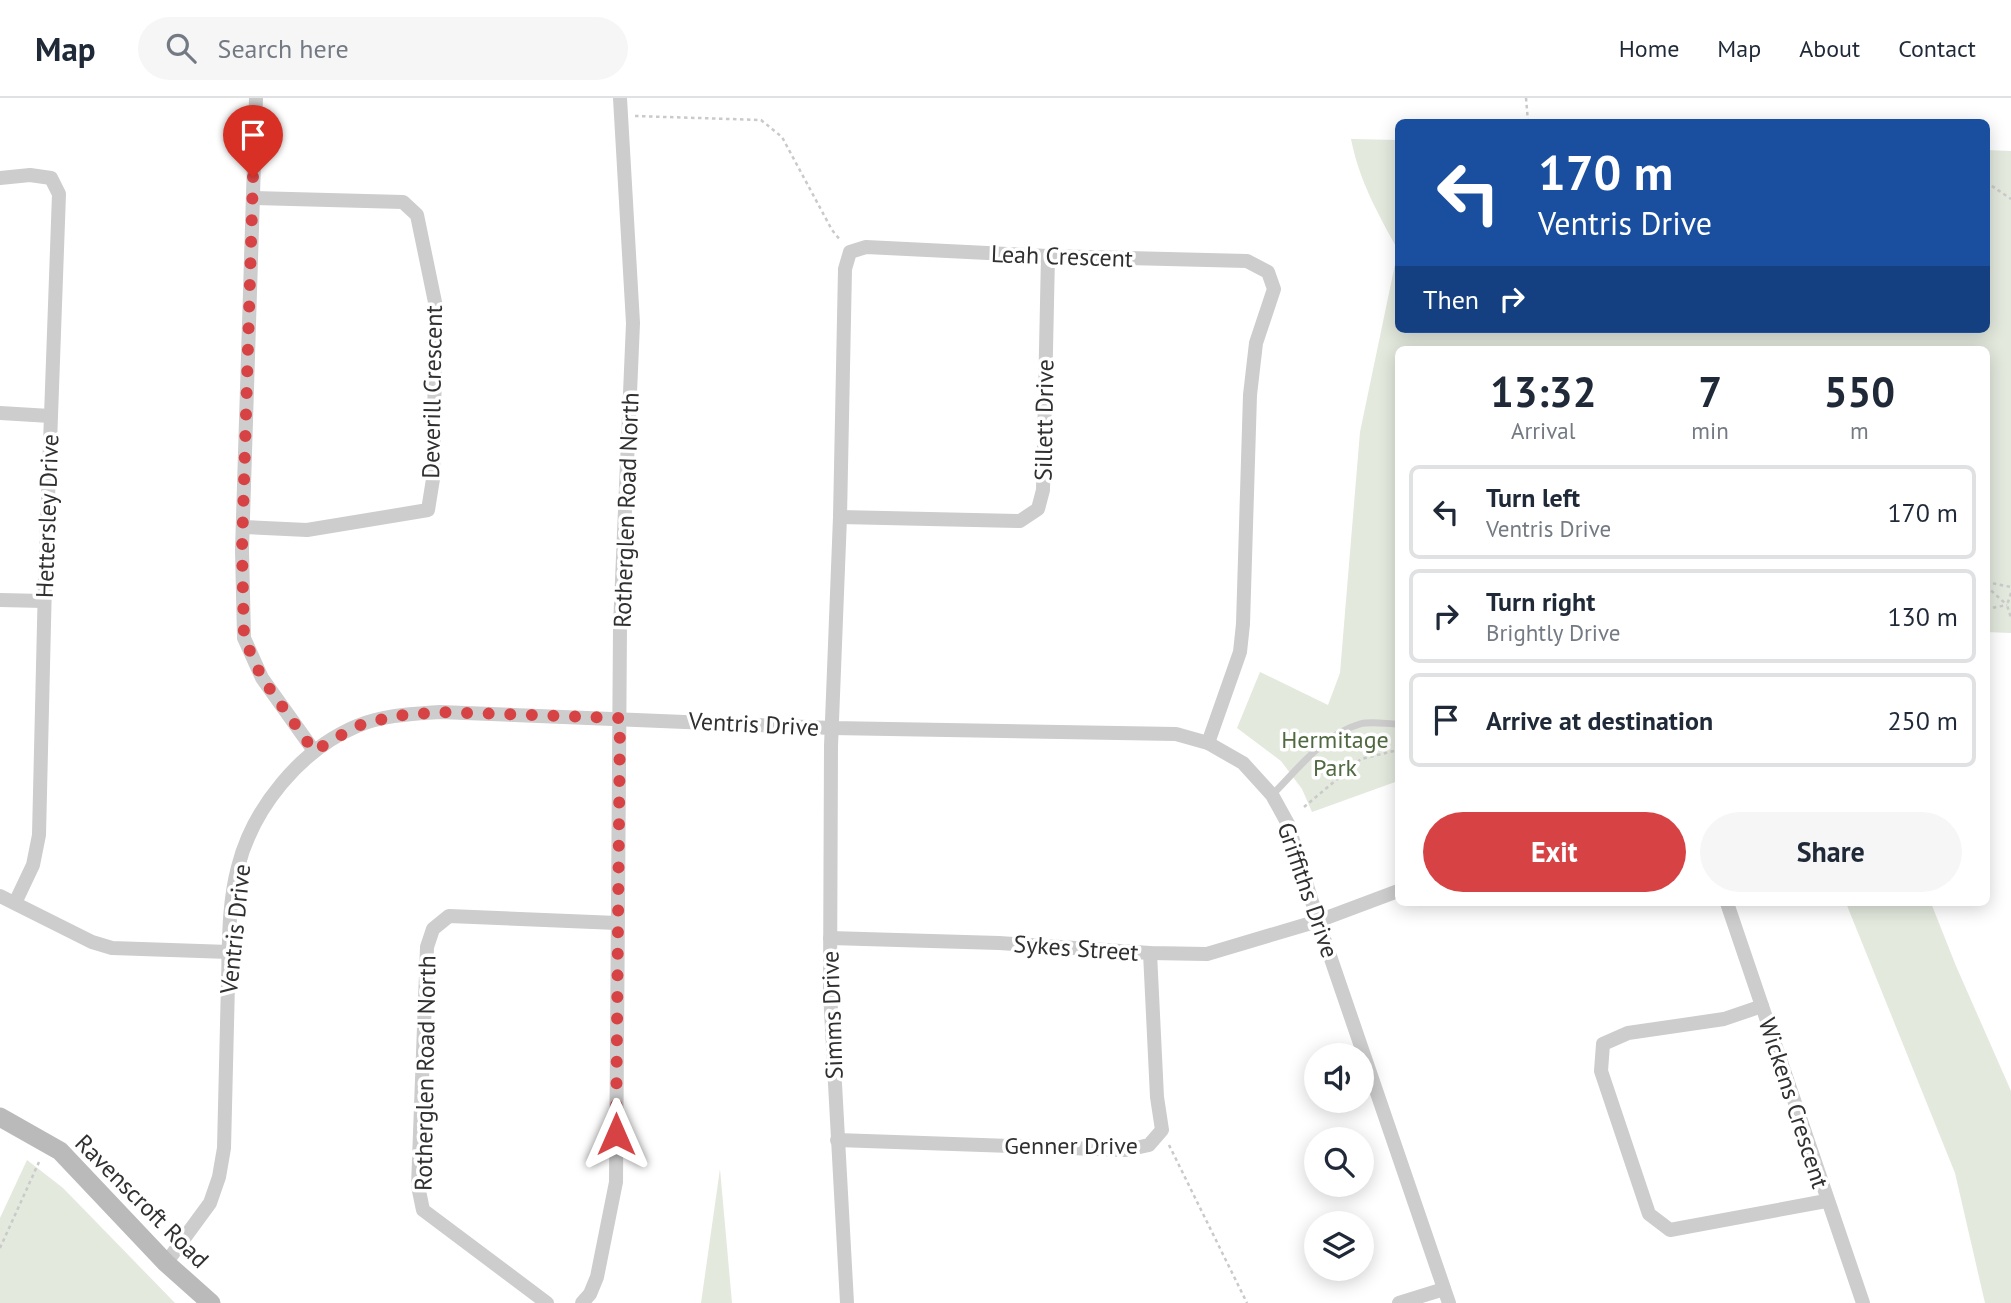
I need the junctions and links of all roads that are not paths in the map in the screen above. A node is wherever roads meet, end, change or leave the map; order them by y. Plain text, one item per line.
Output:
1 (257, 98) edge
2 (620, 98) edge
3 (0, 178) edge
4 (253, 198) junction
5 (1048, 256) junction
6 (0, 413) edge
7 (50, 416) junction
8 (840, 517) junction
9 (243, 527) junction
10 (0, 600) edge
11 (44, 601) junction
12 (620, 718) junction
13 (1395, 724) edge
14 (832, 728) junction
15 (1208, 743) junction
16 (314, 751) junction
17 (1272, 795) junction
18 (1395, 892) edge
19 (0, 896) edge
20 (15, 903) junction
21 (1728, 906) edge
22 (1318, 921) junction
23 (617, 923) junction
24 (830, 938) junction
25 (229, 951) junction
26 (1150, 953) junction
27 (1762, 1006) junction
28 (1, 1119) edge
29 (837, 1140) junction
30 (1826, 1201) junction
31 (166, 1263) junction
32 (1447, 1296) edge
33 (211, 1303) edge
34 (547, 1303) edge
35 (582, 1303) edge
36 (847, 1303) edge
37 (1399, 1303) edge
38 (1863, 1303) edge

1 - 4 street
2 - 12 street, Rotherglen Road North
3 - 7 street, Hettersley Drive
4 - 9 street
4 - 9 street, Deverill Crescent
5 - 8 street, Sillett Drive
5 - 8 street, Leah Crescent
5 - 15 street, Leah Crescent
6 - 7 street
7 - 11 street, Hettersley Drive
8 - 14 street
9 - 16 street
10 - 11 street
11 - 20 street, Hettersley Drive
12 - 14 street, Ventris Drive
12 - 16 street, Ventris Drive
12 - 23 street, Rotherglen Road North
13 - 17 lane
14 - 15 street, Griffiths Drive
14 - 24 street, Simms Drive
15 - 17 street, Griffiths Drive
16 - 25 street, Ventris Drive
17 - 22 street, Griffiths Drive
18 - 22 street
19 - 20 street
20 - 25 street
21 - 27 street, Wickens Crescent
22 - 26 street, Sykes Street
22 - 32 street, Griffiths Drive
23 - 34 street, Rotherglen Road North
23 - 35 street, Rotherglen Road North
24 - 26 street, Sykes Street
24 - 29 street, Simms Drive
25 - 31 street, Ventris Drive
26 - 29 street, Genner Drive
27 - 30 street, Wickens Crescent
27 - 30 street
28 - 31 street, Ravenscroft Road
29 - 36 street, Simms Drive
30 - 38 street, Wickens Crescent
31 - 33 street, Ravenscroft Road
32 - 37 street

